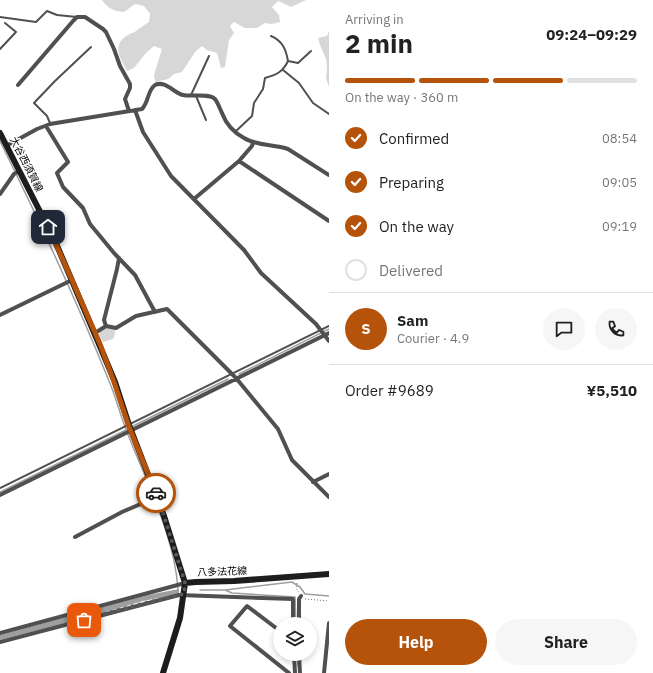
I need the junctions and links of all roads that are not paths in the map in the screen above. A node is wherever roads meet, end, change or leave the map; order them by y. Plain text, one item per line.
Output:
1 (77, 16) junction
2 (0, 17) edge
3 (5, 23) dead end
4 (271, 36) dead end
5 (91, 47) dead end
6 (0, 48) edge
7 (311, 51) dead end
8 (209, 56) dead end
9 (288, 61) junction
10 (283, 69) junction
11 (18, 85) dead end
12 (194, 96) junction
13 (135, 110) junction
14 (128, 111) junction
15 (329, 114) edge
16 (206, 120) dead end
17 (48, 125) junction
18 (236, 132) junction
19 (0, 133) edge
20 (253, 142) junction
21 (6, 146) junction
22 (239, 161) junction
23 (19, 171) junction
24 (329, 175) edge
25 (0, 194) edge
26 (194, 199) junction
27 (329, 221) edge
28 (119, 258) junction
29 (72, 280) junction
30 (155, 312) junction
31 (0, 315) edge
32 (106, 326) junction
33 (329, 326) edge
34 (324, 332) edge
35 (95, 333) junction
36 (329, 341) edge
37 (232, 374) junction
38 (236, 378) junction
39 (130, 428) junction
40 (329, 474) edge
41 (313, 482) junction
42 (0, 488) edge
43 (0, 495) edge
44 (157, 497) junction
45 (329, 497) edge
46 (75, 537) dead end
47 (329, 574) edge
48 (185, 583) junction
49 (184, 594) junction
50 (301, 596) road end
51 (293, 617) edge
52 (299, 617) edge
53 (329, 623) edge
54 (273, 626) edge
55 (0, 633) edge
56 (0, 642) edge
57 (273, 660) edge
58 (274, 661) edge
59 (294, 661) edge
60 (299, 661) edge
61 (163, 673) edge
62 (289, 673) edge
63 (295, 673) edge
64 (300, 673) edge
65 (324, 673) edge

1 - 2 lane
1 - 11 street
1 - 14 street
3 - 6 lane
4 - 9 lane
5 - 17 lane
7 - 9 lane
8 - 12 lane
9 - 10 lane
10 - 15 lane
10 - 18 lane
12 - 13 street
12 - 16 lane
12 - 18 street
13 - 14 street
13 - 26 street
14 - 17 street
17 - 21 street
17 - 28 street
18 - 20 street
19 - 21 main road, 大谷西須賀線
20 - 22 street
20 - 24 street
21 - 23 main road, 大谷西須賀線
22 - 26 street
22 - 27 street
23 - 25 street
23 - 29 main road, 大谷西須賀線
26 - 34 street
28 - 30 street
28 - 32 street
29 - 31 street
29 - 35 main road, 大谷西須賀線
30 - 32 street
30 - 37 street
32 - 35 street
33 - 34 lane
34 - 36 street
34 - 37 lane
34 - 38 street
35 - 39 main road, 大谷西須賀線
37 - 38 street
37 - 39 lane
38 - 39 street
38 - 41 street
39 - 42 lane
39 - 43 street
39 - 44 main road, 大谷西須賀線
40 - 41 street
41 - 45 street
44 - 46 street
44 - 48 main road, 大谷西須賀線
47 - 48 main road, 八多法花線
48 - 49 main road, 八多法花線
48 - 55 street
49 - 51 street
49 - 56 street
49 - 61 main road, 八多法花線
50 - 52 street
53 - 65 street
54 - 57 street
58 - 62 street
59 - 63 street
60 - 64 street

